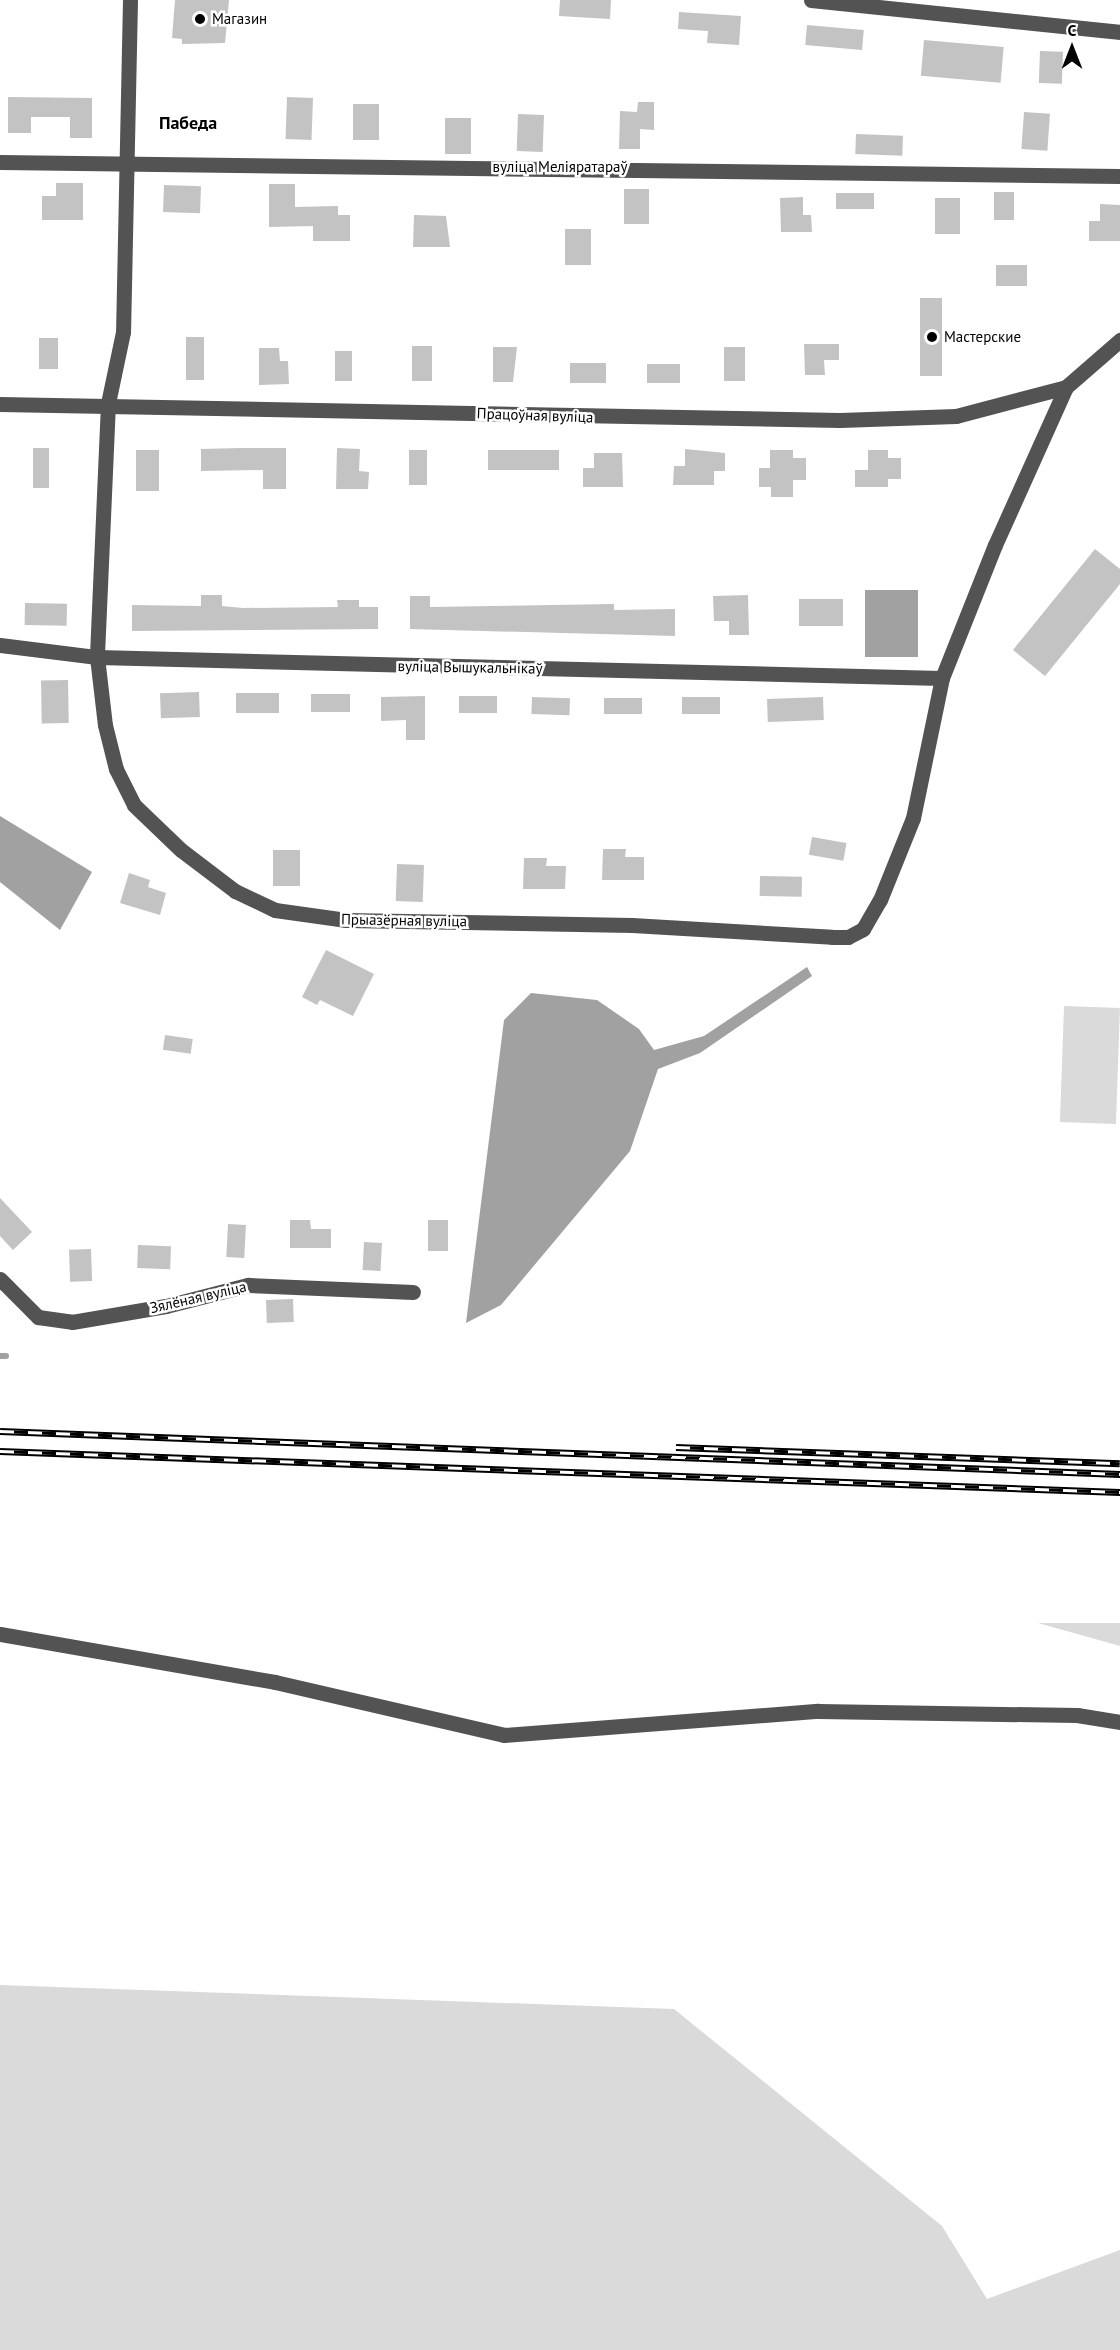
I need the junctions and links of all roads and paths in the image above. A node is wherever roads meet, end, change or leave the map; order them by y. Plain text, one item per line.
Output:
1 (130, 0) edge
2 (811, 0) edge
3 (1120, 32) edge
4 (0, 162) edge
5 (130, 164) junction
6 (1120, 176) edge
7 (1120, 340) edge
8 (1066, 387) junction
9 (108, 403) junction
10 (0, 404) edge
11 (0, 645) edge
12 (97, 657) junction
13 (942, 678) junction
14 (0, 1279) edge
15 (413, 1292) dead end
16 (0, 1634) edge
17 (1120, 1722) edge

1 - 5 street, Прыазёрная вуліца
2 - 3 street
4 - 5 street, вуліца Меліяратараў
5 - 6 street, вуліца Меліяратараў
5 - 9 street, Прыазёрная вуліца
7 - 8 street
8 - 9 street, Працоўная вуліца
8 - 13 street
9 - 10 street, Працоўная вуліца
9 - 12 street, Прыазёрная вуліца
11 - 12 street, вуліца Вышукальнікаў
12 - 13 street, вуліца Вышукальнікаў
12 - 13 street, Прыазёрная вуліца
14 - 15 street, Зялёная вуліца
16 - 17 street

